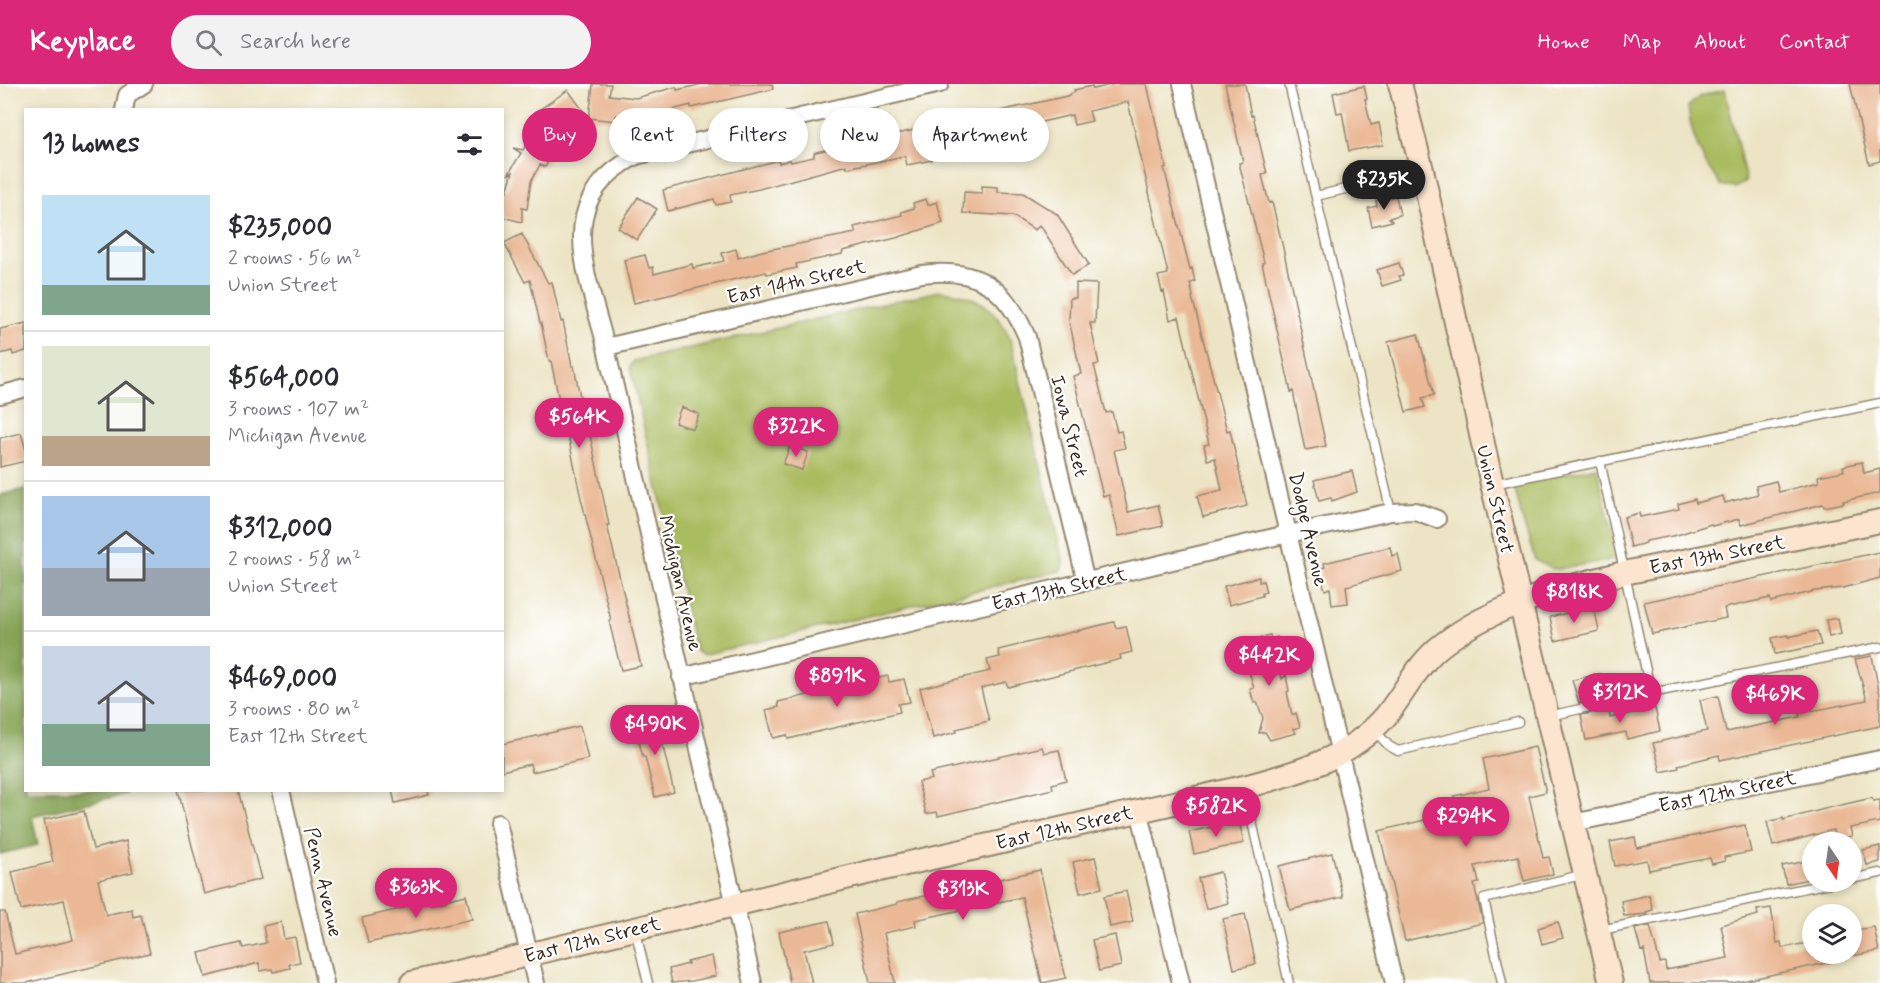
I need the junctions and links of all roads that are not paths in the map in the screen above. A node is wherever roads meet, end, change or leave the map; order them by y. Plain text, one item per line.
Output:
1 (144, 84) edge
2 (940, 84) edge
3 (1182, 84) edge
4 (1289, 84) edge
5 (1400, 84) edge
6 (125, 102) edge
7 (1422, 170) junction
8 (1316, 196) junction
9 (995, 289) joint
10 (606, 347) junction
11 (24, 389) edge
12 (0, 395) edge
13 (1880, 403) edge
14 (1600, 461) junction
15 (1492, 484) junction
16 (1391, 512) junction
17 (1437, 519) dead end
18 (1880, 521) edge
19 (1288, 534) junction
20 (1624, 573) junction
21 (1086, 582) junction
22 (1521, 603) junction
23 (1880, 647) edge
24 (681, 677) junction
25 (1651, 693) junction
26 (1549, 716) junction
27 (1518, 722) dead end
28 (1373, 729) junction
29 (1340, 753) junction
30 (1880, 759) edge
31 (1244, 787) junction
32 (281, 792) edge
33 (1139, 810) junction
34 (498, 823) dead end
35 (1574, 823) junction
36 (1880, 873) edge
37 (1586, 874) junction
38 (1862, 877) edge
39 (1802, 889) edge
40 (734, 904) junction
41 (635, 929) junction
42 (1599, 930) junction
43 (529, 955) junction
44 (423, 982) edge
45 (325, 983) edge
46 (536, 983) edge
47 (648, 983) edge
48 (753, 983) edge
49 (1181, 983) edge
50 (1289, 983) edge
51 (1394, 983) edge
52 (1502, 983) edge
53 (1611, 983) edge

1 - 6 street
2 - 10 street, Michigan Avenue
3 - 19 street, Dodge Avenue
4 - 8 lane
5 - 7 street, Union Street
7 - 8 lane
7 - 15 street, Union Street
8 - 16 lane
9 - 10 street, East 14th Street
9 - 21 street, Iowa Street
10 - 24 street, Michigan Avenue
11 - 12 street
13 - 14 lane
14 - 15 lane
14 - 20 lane
15 - 22 street, Union Street
16 - 17 street, East 13th Street
16 - 19 street, East 13th Street
18 - 20 street, East 13th Street
19 - 21 street, East 13th Street
19 - 29 street, Dodge Avenue
20 - 22 street, East 13th Street
20 - 25 lane
21 - 24 street, East 13th Street
22 - 26 street, Union Street
22 - 28 street, East 12th Street
23 - 25 lane
24 - 40 street, Michigan Avenue
25 - 26 lane
26 - 35 street, Union Street
27 - 28 lane
28 - 29 street, East 12th Street
29 - 31 street, East 12th Street
29 - 51 street, Dodge Avenue
30 - 35 street, East 12th Street
31 - 33 street, East 12th Street
31 - 50 lane
32 - 45 street, Penn Avenue
33 - 40 street, East 12th Street
33 - 49 street
34 - 43 street
35 - 37 street, Union Street
36 - 38 lane
37 - 42 street, Union Street
37 - 52 lane
39 - 42 lane
40 - 41 street, East 12th Street
40 - 48 street, Michigan Avenue
41 - 43 street, East 12th Street
41 - 47 lane
42 - 53 street, Union Street
43 - 44 street, East 12th Street
43 - 46 street

